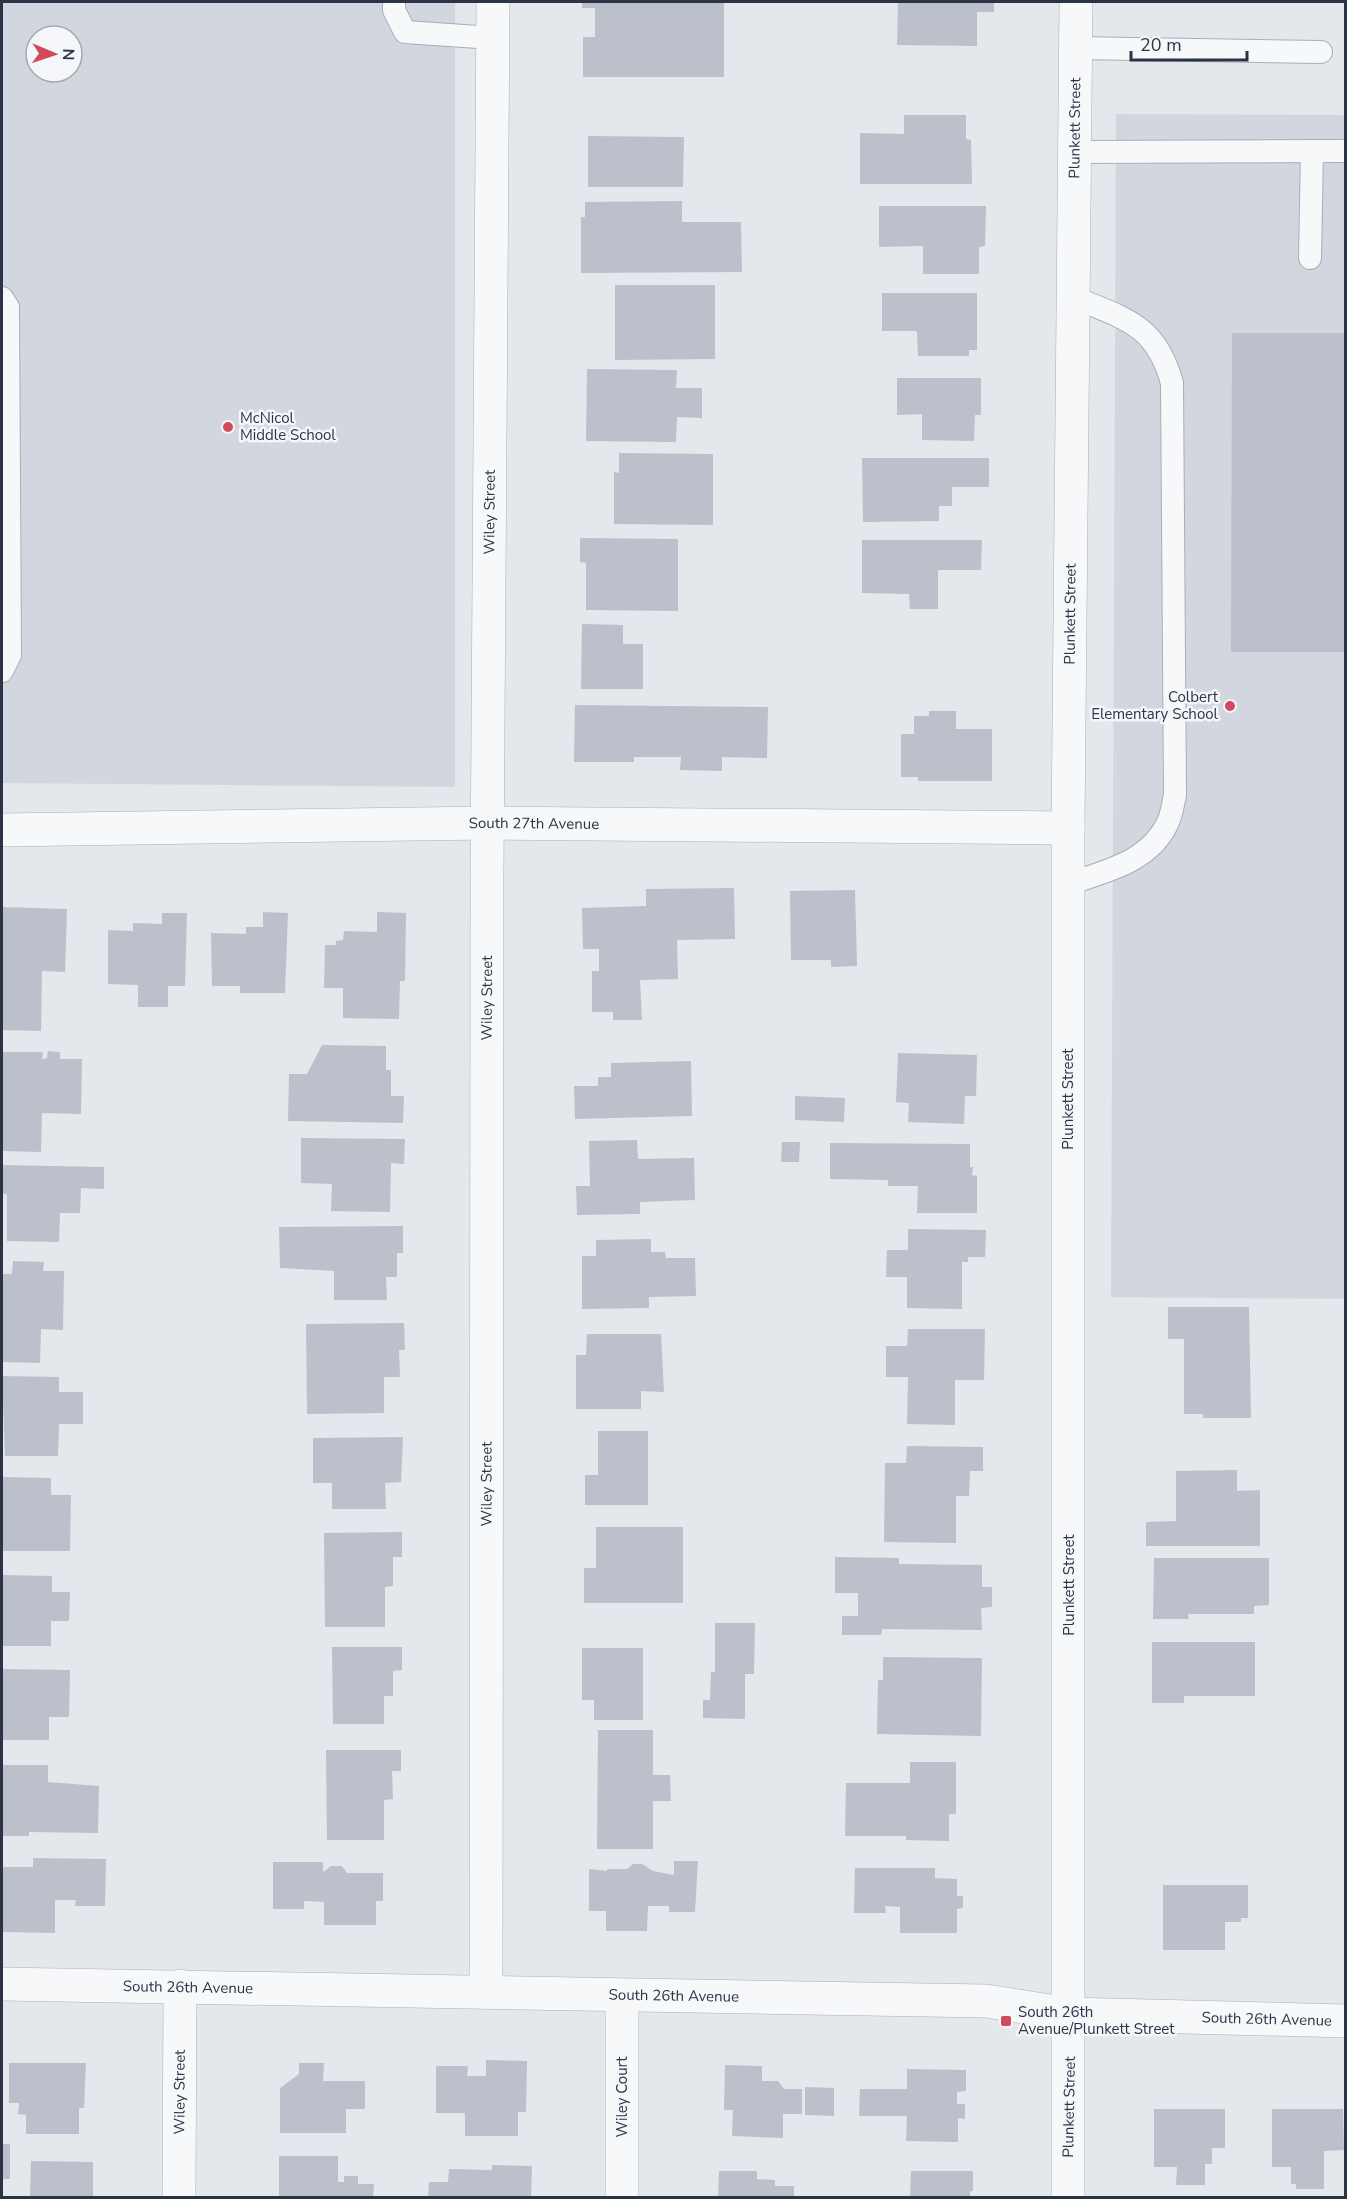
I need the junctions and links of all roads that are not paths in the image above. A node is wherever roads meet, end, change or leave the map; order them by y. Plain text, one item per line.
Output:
1 (394, 2) edge
2 (494, 2) edge
3 (1076, 2) edge
4 (493, 38) junction
5 (1076, 48) junction
6 (1321, 52) dead end
7 (1312, 151) junction
8 (1346, 151) edge
9 (1074, 153) junction
10 (1310, 258) dead end
11 (1073, 297) junction
12 (2, 298) edge
13 (5, 560) edge
14 (2, 671) edge
15 (488, 823) junction
16 (1068, 828) junction
17 (2, 830) edge
18 (1068, 884) junction
19 (2, 1984) edge
20 (180, 1986) junction
21 (486, 1992) junction
22 (622, 1997) junction
23 (1069, 2014) junction
24 (1346, 2021) edge
25 (179, 2198) edge
26 (622, 2198) edge
27 (1068, 2198) edge

1 - 4 lane
2 - 4 street, Wiley Street
3 - 5 street, Plunkett Street
4 - 15 street, Wiley Street
5 - 6 lane
5 - 9 street, Plunkett Street
7 - 8 lane
7 - 9 lane
7 - 10 lane
9 - 11 street, Plunkett Street
11 - 16 street, Plunkett Street
11 - 18 lane
12 - 13 lane
13 - 14 lane
15 - 16 street, South 27th Avenue
15 - 17 street, South 27th Avenue
15 - 21 street, Wiley Street
16 - 18 street, Plunkett Street
18 - 23 street, Plunkett Street
19 - 20 street, South 26th Avenue
20 - 21 street, South 26th Avenue
20 - 25 street, Wiley Street
21 - 22 street, South 26th Avenue
22 - 23 street, South 26th Avenue
22 - 26 street, Wiley Court
23 - 24 street, South 26th Avenue
23 - 27 street, Plunkett Street

